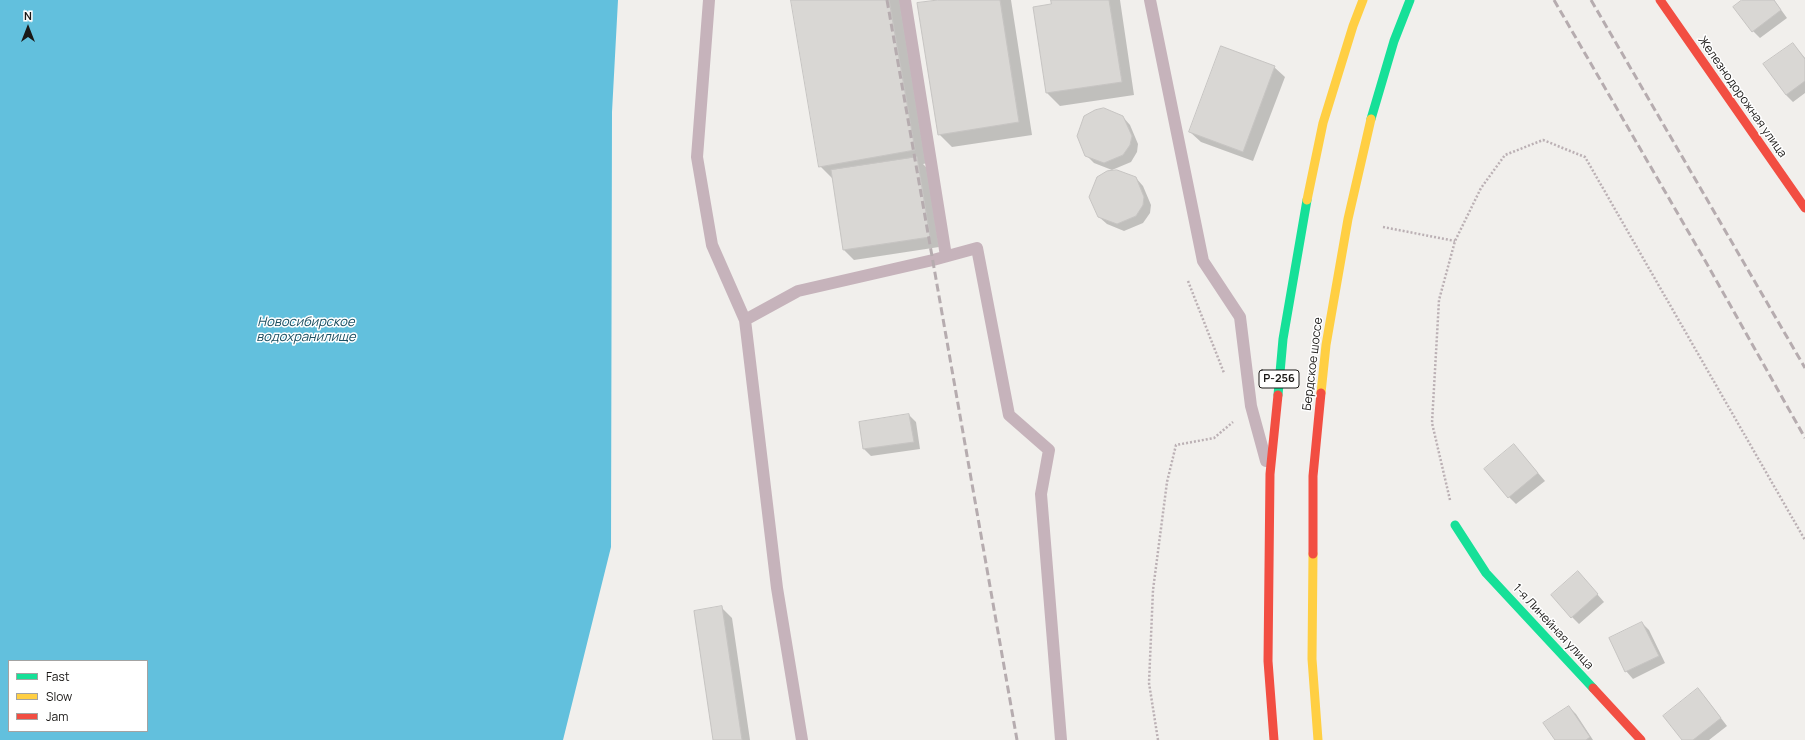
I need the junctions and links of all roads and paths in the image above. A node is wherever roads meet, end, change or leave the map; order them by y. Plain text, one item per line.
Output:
1 (709, 0) edge
2 (905, 0) edge
3 (1150, 0) edge
4 (1363, 0) edge
5 (1410, 0) edge
6 (1660, 0) edge
7 (1805, 208) edge
8 (1383, 227) dead end
9 (1455, 241) junction
10 (946, 256) junction
11 (1188, 281) dead end
12 (745, 320) junction
13 (1227, 380) dead end
14 (1251, 406) junction
15 (1270, 474) junction
16 (1455, 525) joint
17 (1805, 540) edge
18 (802, 740) edge
19 (1061, 740) edge
20 (1158, 740) edge
21 (1274, 740) edge
22 (1318, 740) edge
23 (1642, 740) edge

1 - 12 lane
2 - 10 lane
3 - 14 lane
4 - 15 main road, Р-256
5 - 22 main road, Бердское шоссе
6 - 7 main road, Железнодорожная улица
8 - 9 path
9 - 16 path
9 - 17 path
10 - 12 lane
10 - 19 lane
11 - 13 path
12 - 18 lane
14 - 15 lane
14 - 20 path
15 - 21 main road, Р-256
16 - 23 main road, 1-я Линейная улица

